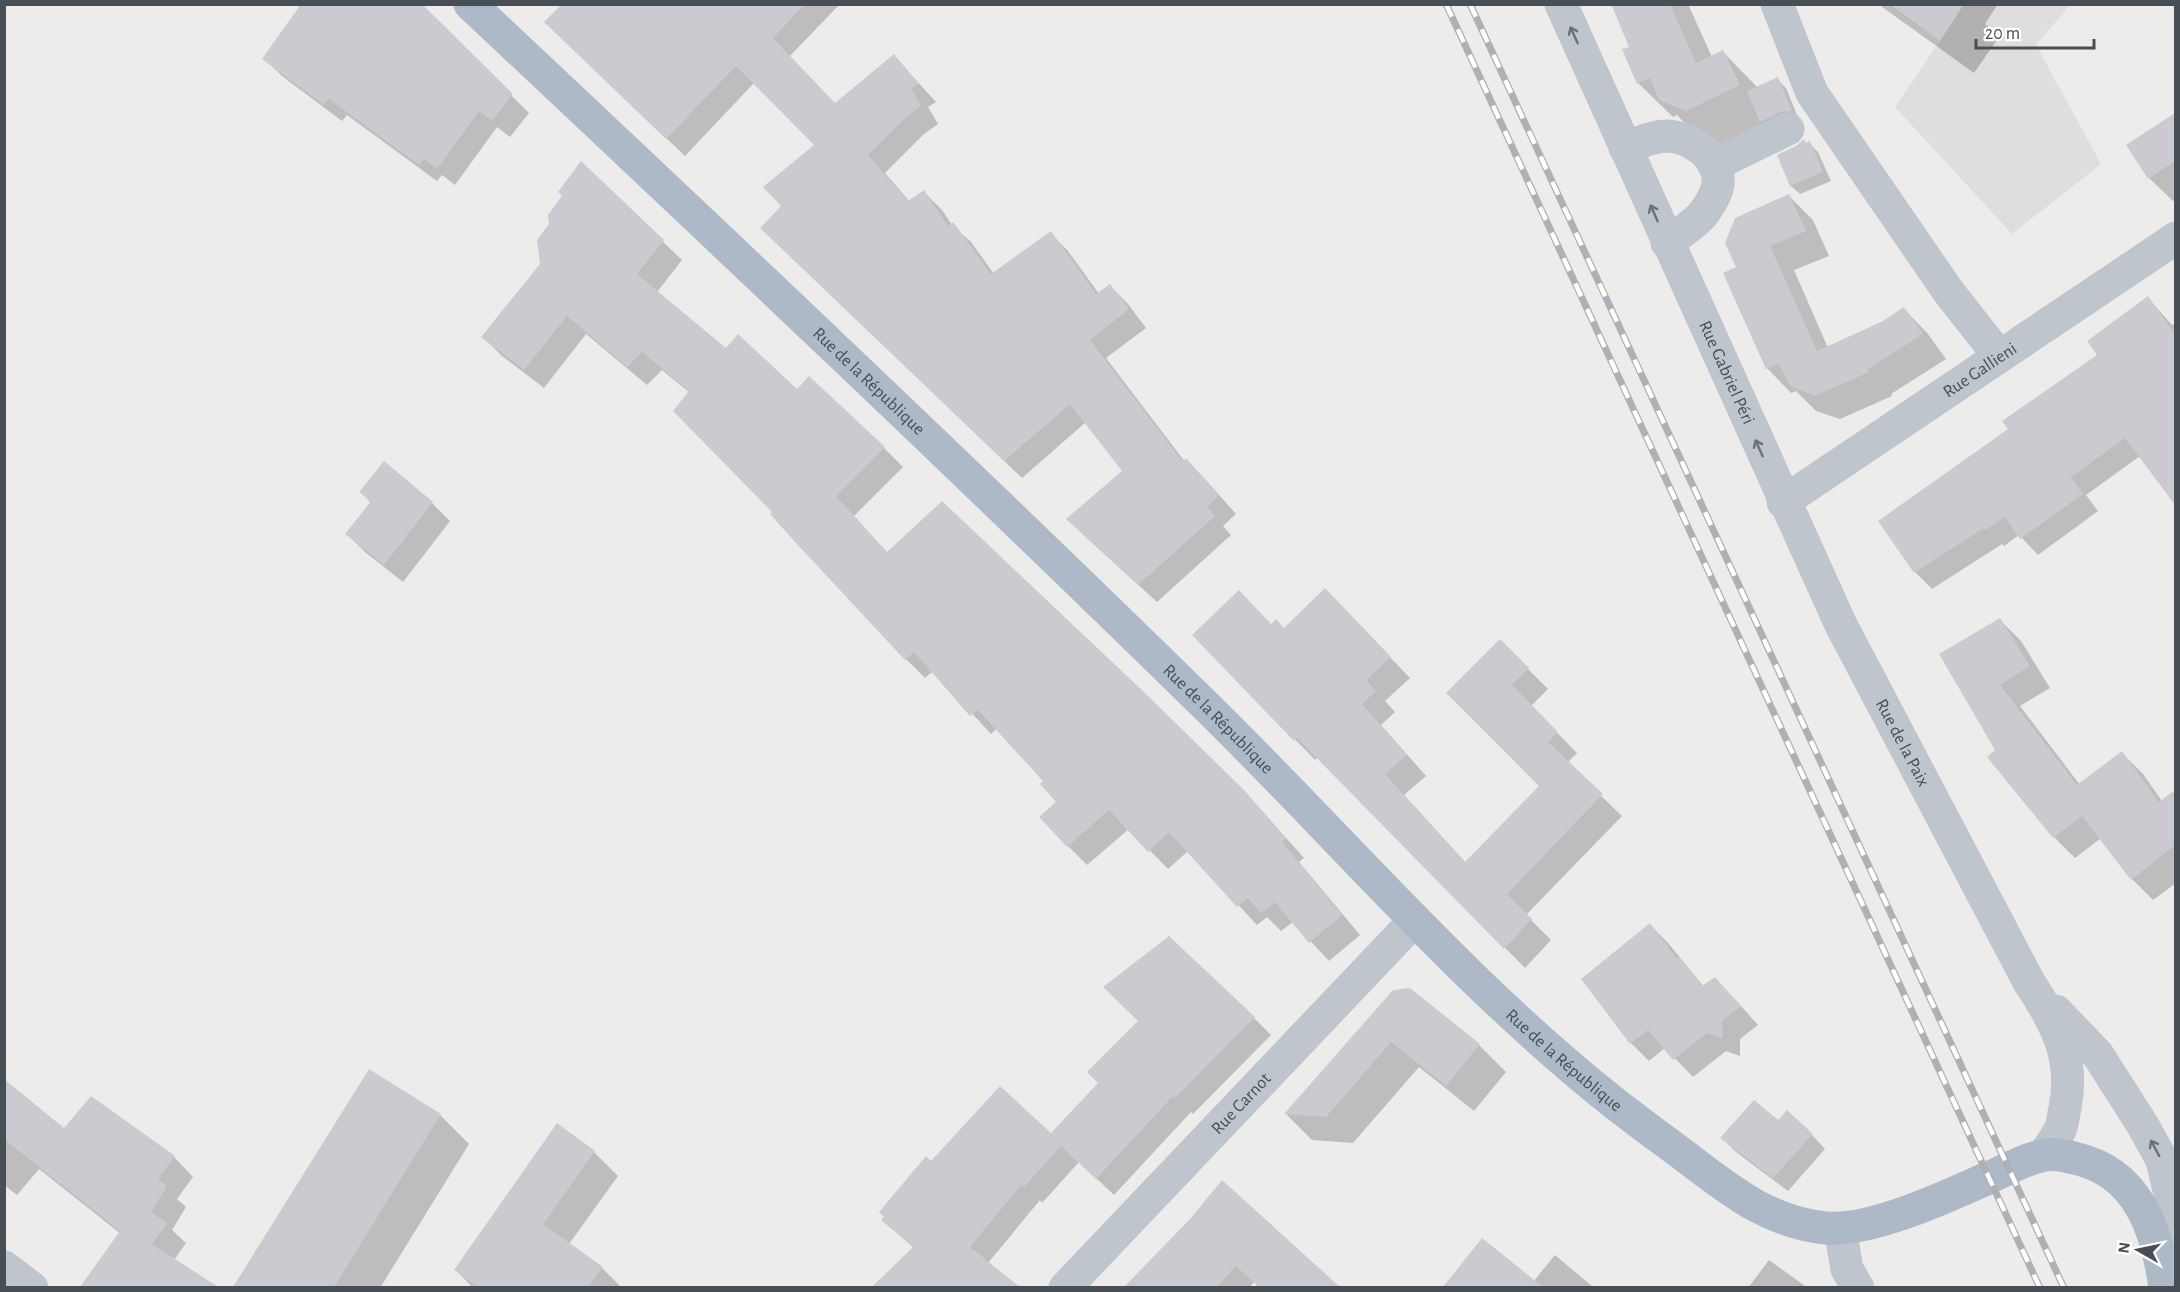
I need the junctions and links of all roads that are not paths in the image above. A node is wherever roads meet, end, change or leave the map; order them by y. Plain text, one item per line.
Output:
1 (470, 4) edge
2 (1561, 4) edge
3 (1777, 4) edge
4 (1788, 129) dead end
5 (1625, 148) junction
6 (1714, 165) junction
7 (2175, 238) edge
8 (1667, 243) junction
9 (1999, 356) junction
10 (1783, 502) junction
11 (1415, 920) junction
12 (2029, 982) junction
13 (2045, 1154) junction
14 (1840, 1229) junction
15 (4, 1267) edge
16 (32, 1287) edge
17 (1065, 1287) edge
18 (1858, 1287) edge
19 (2165, 1287) edge
20 (2171, 1287) edge

1 - 11 main road, Rue de la République
5 -> 2 street, Rue Gabriel Péri
3 - 9 street
4 - 6 street
5 - 6 street
8 -> 5 street, Rue Gabriel Péri
6 - 8 street
7 - 9 street, Rue Gallieni
10 -> 8 street, Rue Gabriel Péri
9 - 10 street, Rue Gallieni
10 - 12 street, Rue de la Paix
11 - 14 main road, Rue de la République
11 - 17 street, Rue Carnot
12 - 13 street, Rue de la Paix
20 -> 12 street, Rue de la Paix
13 - 14 main road, Rue de la République
13 - 19 main road
14 - 18 street
15 - 16 street

